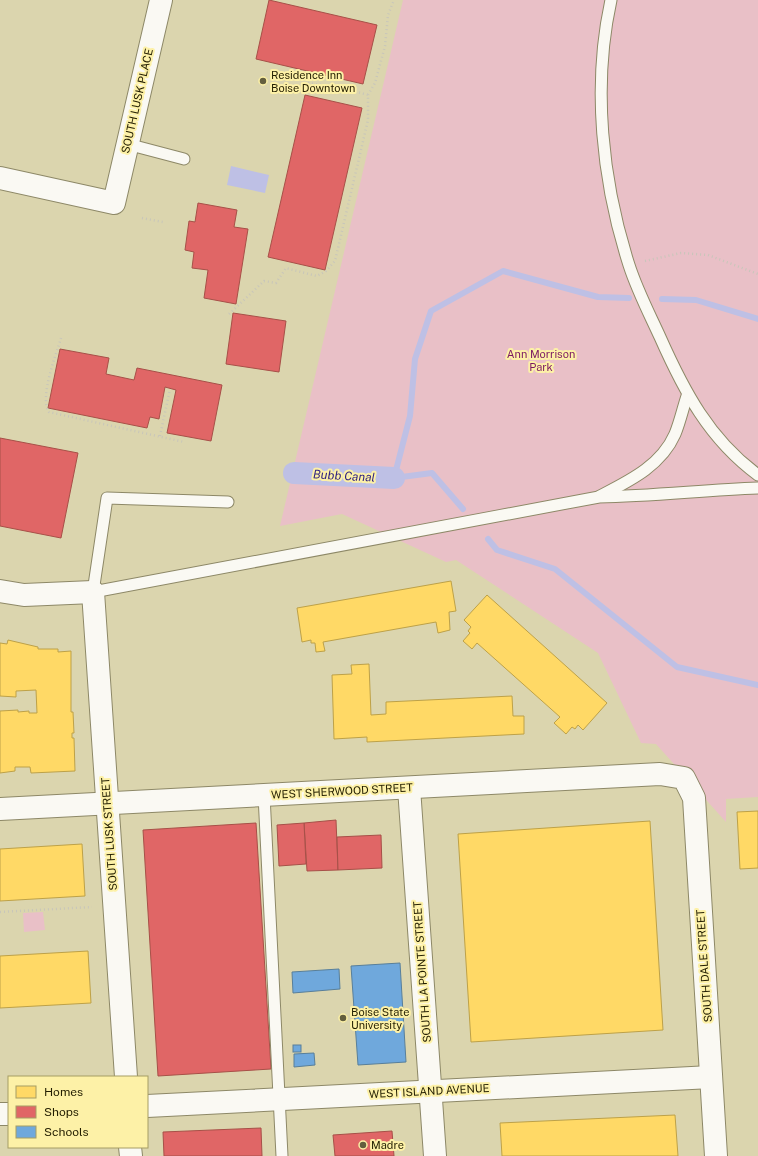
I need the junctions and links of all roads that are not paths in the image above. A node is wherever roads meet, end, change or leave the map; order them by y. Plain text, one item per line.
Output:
1 (161, 0) edge
2 (611, 0) edge
3 (127, 144) junction
4 (184, 159) dead end
5 (0, 178) edge
6 (687, 396) junction
7 (758, 475) edge
8 (758, 488) edge
9 (599, 497) junction
10 (228, 502) dead end
11 (0, 591) edge
12 (93, 592) junction
13 (684, 778) joint
14 (409, 788) junction
15 (264, 795) junction
16 (107, 803) junction
17 (0, 809) edge
18 (126, 1076) edge
19 (711, 1076) junction
20 (430, 1091) junction
21 (280, 1099) junction
22 (148, 1106) edge
23 (282, 1156) edge
24 (435, 1156) edge
25 (716, 1156) edge

1 - 3 street, SOUTH LUSK PLACE
2 - 6 lane
3 - 4 lane
3 - 5 street, SOUTH LUSK PLACE
6 - 7 lane
6 - 9 lane
8 - 9 lane
9 - 12 lane
10 - 12 lane
11 - 12 street
12 - 16 street, SOUTH LUSK STREET
13 - 14 street, WEST SHERWOOD STREET
13 - 19 street, SOUTH DALE STREET
14 - 15 street, WEST SHERWOOD STREET
14 - 20 street, SOUTH LA POINTE STREET
15 - 16 street, WEST SHERWOOD STREET
15 - 21 lane
16 - 17 street, WEST SHERWOOD STREET
16 - 18 street, SOUTH LUSK STREET
19 - 20 street, WEST ISLAND AVENUE
19 - 25 street, SOUTH DALE STREET
20 - 21 street, WEST ISLAND AVENUE
20 - 24 street, SOUTH LA POINTE STREET
21 - 22 street, WEST ISLAND AVENUE
21 - 23 lane

